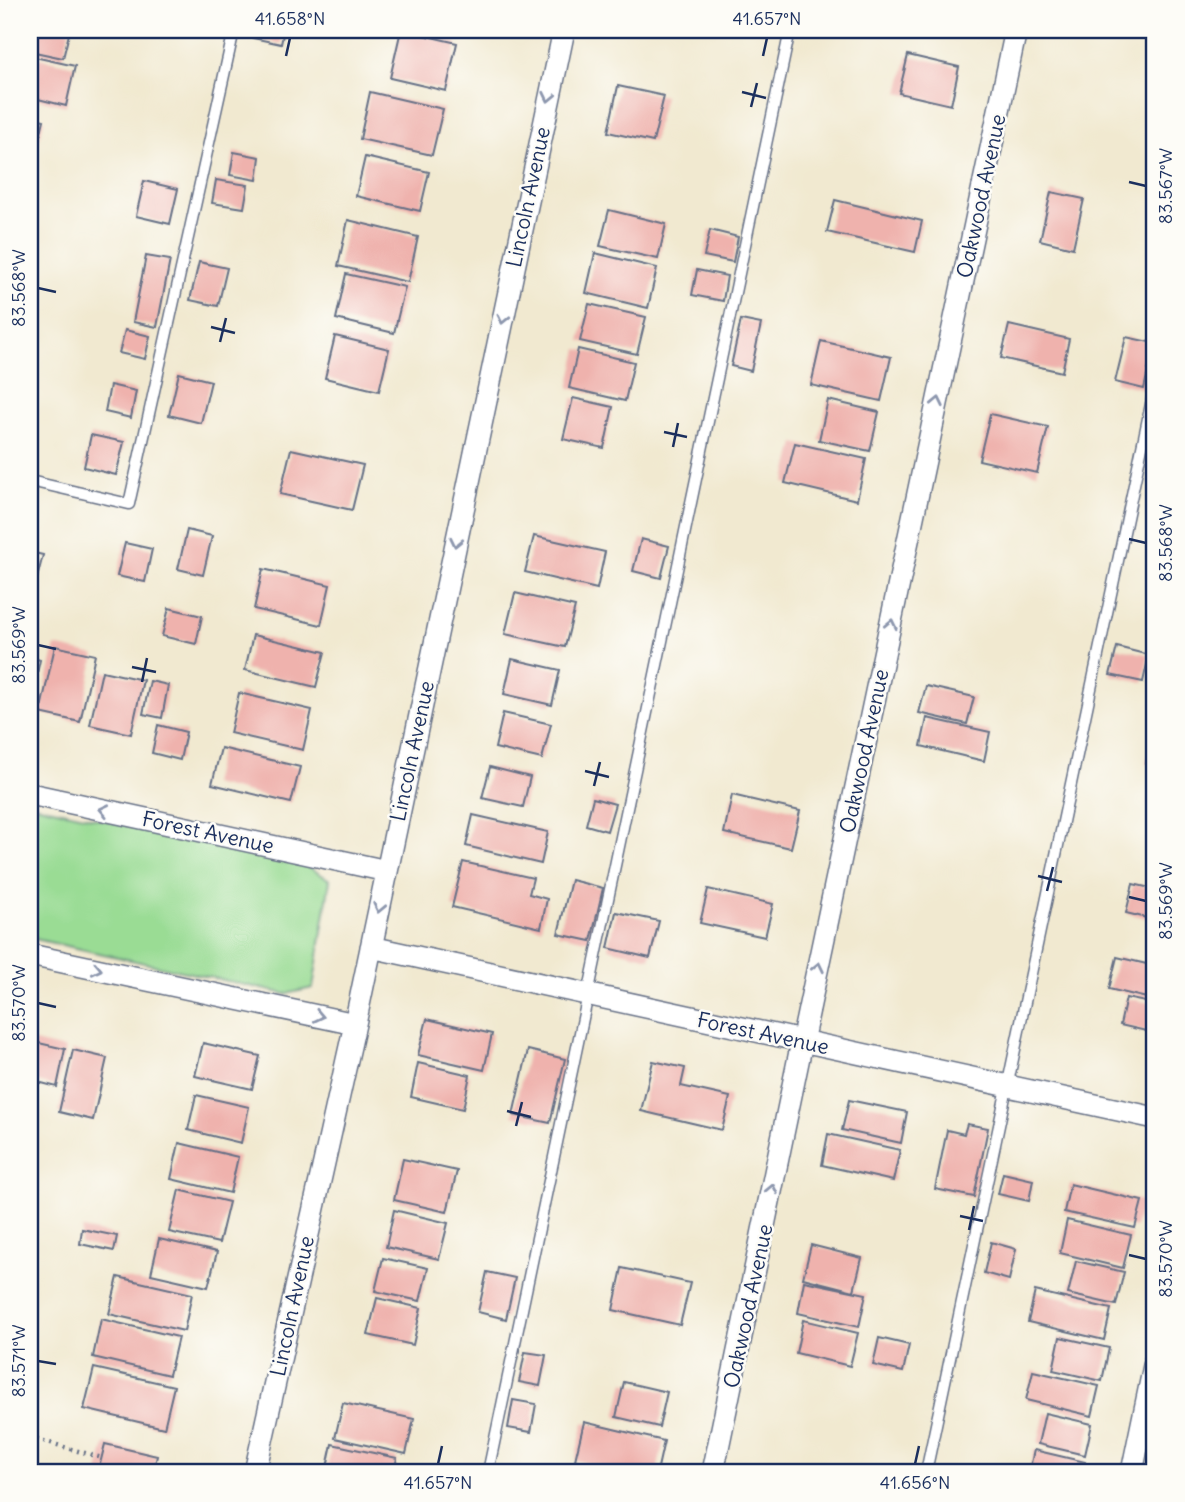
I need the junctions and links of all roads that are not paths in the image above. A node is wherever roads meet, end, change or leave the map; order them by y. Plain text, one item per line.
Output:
1 (233, 30) edge
2 (564, 30) edge
3 (790, 30) edge
4 (1016, 30) edge
5 (1155, 385) edge
6 (30, 481) edge
7 (30, 794) edge
8 (387, 871) junction
9 (371, 947) junction
10 (30, 955) edge
11 (588, 995) junction
12 (355, 1024) junction
13 (802, 1042) junction
14 (1008, 1087) junction
15 (1155, 1118) edge
16 (1155, 1362) edge
17 (255, 1472) edge
18 (488, 1472) edge
19 (713, 1472) edge
20 (926, 1472) edge
21 (1132, 1472) edge

1 - 6 lane
2 -> 8 street, Lincoln Avenue
3 - 11 lane
13 -> 4 street, Oakwood Avenue
5 - 14 lane
8 -> 7 street, Forest Avenue
8 -> 9 street, Lincoln Avenue
9 - 11 street, Forest Avenue
9 - 12 street, Lincoln Avenue
10 -> 12 street
11 - 13 street, Forest Avenue
11 - 18 lane
12 - 17 street, Lincoln Avenue
13 - 14 street, Forest Avenue
19 -> 13 street, Oakwood Avenue
14 - 15 street, Forest Avenue
14 - 20 lane
16 - 21 street

